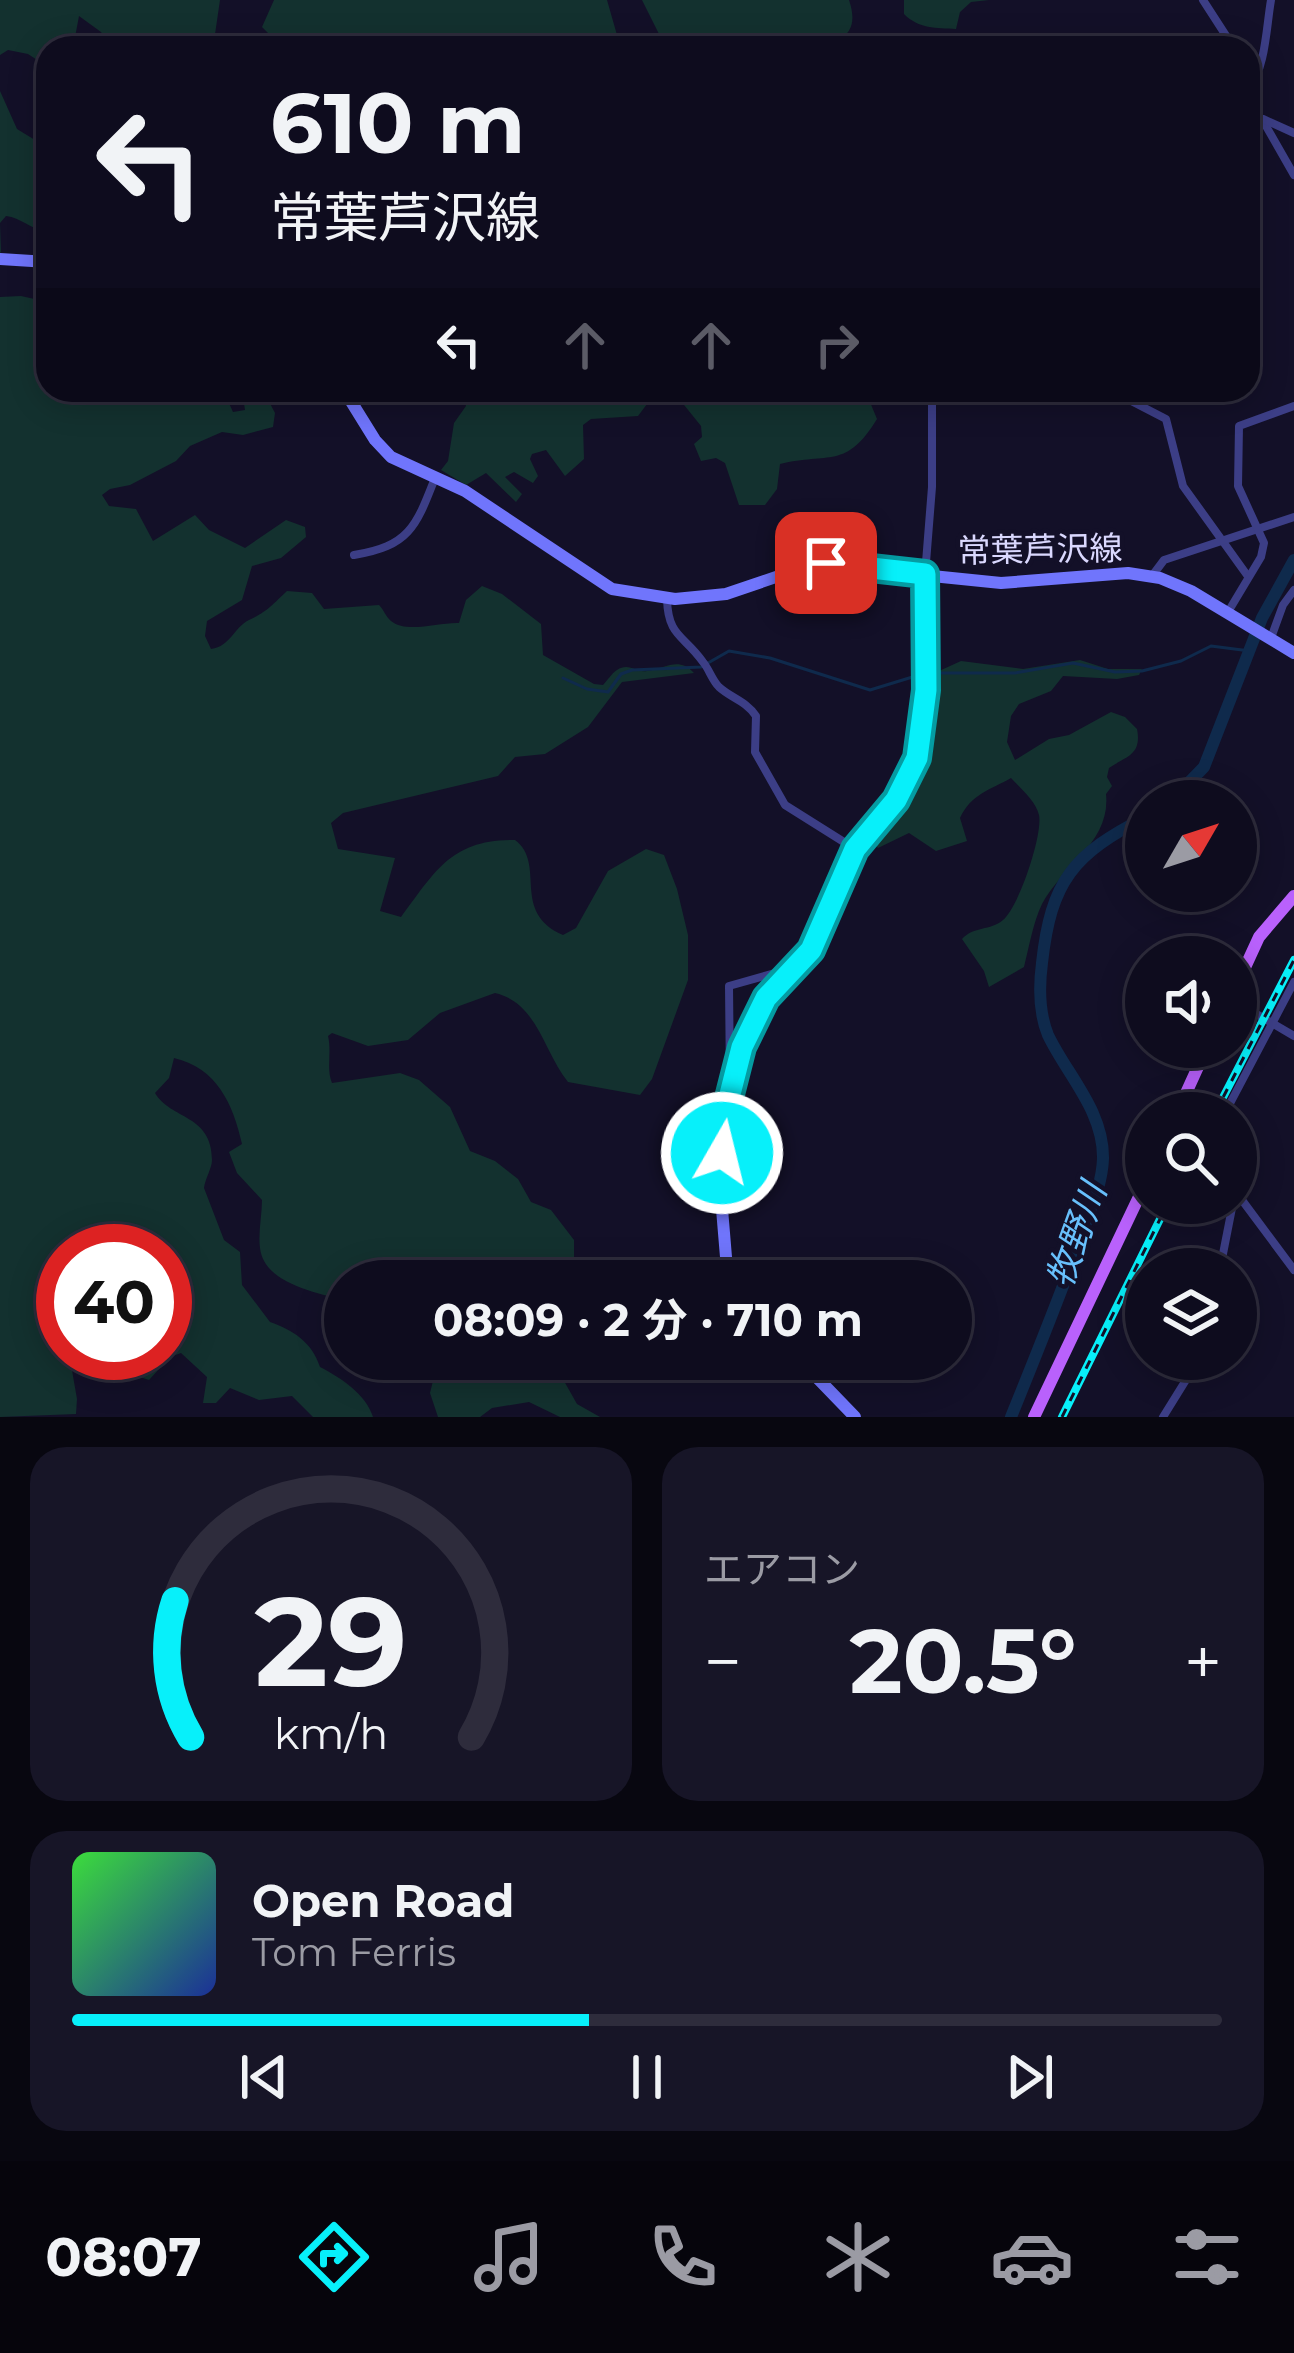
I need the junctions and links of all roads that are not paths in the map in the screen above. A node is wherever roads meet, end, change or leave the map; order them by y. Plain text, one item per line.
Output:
1 (1203, 0) edge
2 (1271, 0) edge
3 (1226, 36) edge
4 (1260, 62) edge
5 (1262, 119) joint
6 (1294, 133) edge
7 (1294, 175) edge
8 (0, 260) edge
9 (36, 262) edge
10 (352, 402) edge
11 (932, 402) edge
12 (1133, 402) edge
13 (1294, 406) edge
14 (435, 477) junction
15 (1294, 517) edge
16 (1260, 530) junction
17 (1224, 543) junction
18 (355, 555) dead end
19 (925, 574) junction
20 (1247, 575) junction
21 (1152, 576) junction
22 (1294, 590) edge
23 (667, 598) junction
24 (1228, 612) junction
25 (1271, 638) junction
26 (1294, 653) edge
27 (855, 849) junction
28 (1294, 896) edge
29 (1257, 941) edge
30 (794, 967) junction
31 (1294, 982) edge
32 (1257, 1012) edge
33 (1273, 1020) junction
34 (1294, 1036) edge
35 (1236, 1092) edge
36 (730, 1096) junction
37 (1257, 1220) edge
38 (1126, 1224) edge
39 (726, 1260) edge
40 (1294, 1270) edge
41 (820, 1380) edge
42 (1186, 1380) edge
43 (855, 1417) edge
44 (1034, 1417) edge
45 (1163, 1417) edge

1 - 3 street
2 - 4 street
5 - 6 street
5 - 7 street
8 - 9 main road
10 - 14 main road, 常葉芦沢線
11 - 19 street
12 - 17 street
13 - 16 street
14 - 18 street
14 - 23 main road, 常葉芦沢線
15 - 16 street
16 - 17 street
16 - 20 street
17 - 20 street
17 - 21 street
19 - 21 main road, 常葉芦沢線
19 - 23 main road, 常葉芦沢線
19 - 27 main road
20 - 24 street
21 - 24 main road, 常葉芦沢線
22 - 25 street
23 - 27 street
24 - 25 main road, 常葉芦沢線
25 - 26 main road, 常葉芦沢線
27 - 30 main road
28 - 29 main road
30 - 36 main road
30 - 36 street
31 - 33 street
32 - 33 street
33 - 34 street
33 - 35 street
36 - 39 main road
37 - 40 street
38 - 44 main road
41 - 43 main road
42 - 45 street

